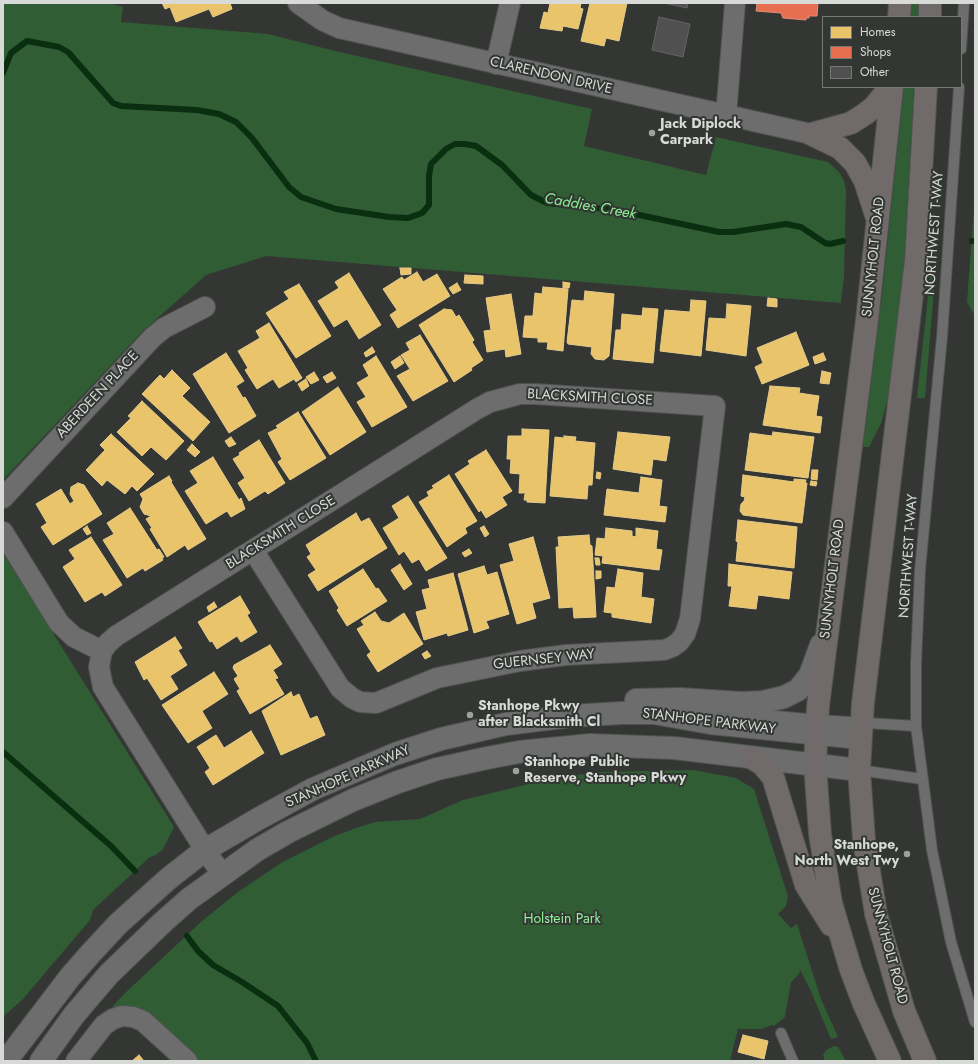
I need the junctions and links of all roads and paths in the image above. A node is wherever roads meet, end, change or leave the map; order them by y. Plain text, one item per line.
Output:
1 (298, 3) edge
2 (510, 3) edge
3 (735, 3) edge
4 (900, 3) edge
5 (930, 3) edge
6 (964, 3) edge
7 (899, 16) edge
8 (930, 16) edge
9 (962, 34) edge
10 (496, 64) junction
11 (890, 88) edge
12 (891, 88) edge
13 (926, 88) edge
14 (959, 88) edge
15 (726, 116) junction
16 (811, 134) junction
17 (878, 220) junction
18 (206, 307) dead end
19 (715, 406) joint
20 (3, 498) edge
21 (3, 532) edge
22 (253, 550) junction
23 (828, 616) junction
24 (102, 651) junction
25 (571, 716) junction
26 (916, 726) junction
27 (816, 727) junction
28 (861, 731) junction
29 (750, 757) junction
30 (815, 764) junction
31 (859, 770) junction
32 (922, 779) junction
33 (205, 850) junction
34 (222, 874) junction
35 (842, 943) junction
36 (975, 1022) edge
37 (781, 1034) dead end
38 (6, 1061) edge
39 (41, 1061) edge
40 (76, 1061) edge
41 (187, 1061) edge
42 (793, 1061) edge
43 (890, 1061) edge
44 (925, 1061) edge

1 - 10 street, CLARENDON DRIVE
2 - 10 street
3 - 15 street
4 - 7 main road
5 - 8 main road
6 - 9 lane
10 - 15 street, CLARENDON DRIVE
11 - 16 main road
12 - 17 main road, SUNNYHOLT ROAD
13 - 28 main road, SUNNYHOLT ROAD
14 - 26 lane, NORTHWEST T-WAY
15 - 16 street, CLARENDON DRIVE
16 - 17 main road
17 - 23 main road, SUNNYHOLT ROAD
18 - 20 street, ABERDEEN PLACE
19 - 22 street, BLACKSMITH CLOSE
19 - 22 street, GUERNSEY WAY
21 - 24 street
22 - 24 street, BLACKSMITH CLOSE
23 - 25 main road
23 - 27 main road, SUNNYHOLT ROAD
24 - 33 street
25 - 27 main road, STANHOPE PARKWAY
25 - 33 main road, STANHOPE PARKWAY
26 - 28 lane
26 - 32 lane, NORTHWEST T-WAY
27 - 28 main road, STANHOPE PARKWAY
27 - 30 main road, SUNNYHOLT ROAD
28 - 31 main road, SUNNYHOLT ROAD
29 - 30 main road, STANHOPE PARKWAY
29 - 34 main road, STANHOPE PARKWAY
29 - 35 main road
30 - 31 main road, STANHOPE PARKWAY
30 - 35 main road, SUNNYHOLT ROAD
31 - 32 lane
31 - 44 main road, SUNNYHOLT ROAD
32 - 36 lane, NORTHWEST T-WAY
33 - 34 street
33 - 38 main road, STANHOPE PARKWAY
34 - 39 main road, STANHOPE PARKWAY
35 - 43 main road, SUNNYHOLT ROAD
37 - 42 lane
40 - 41 street

